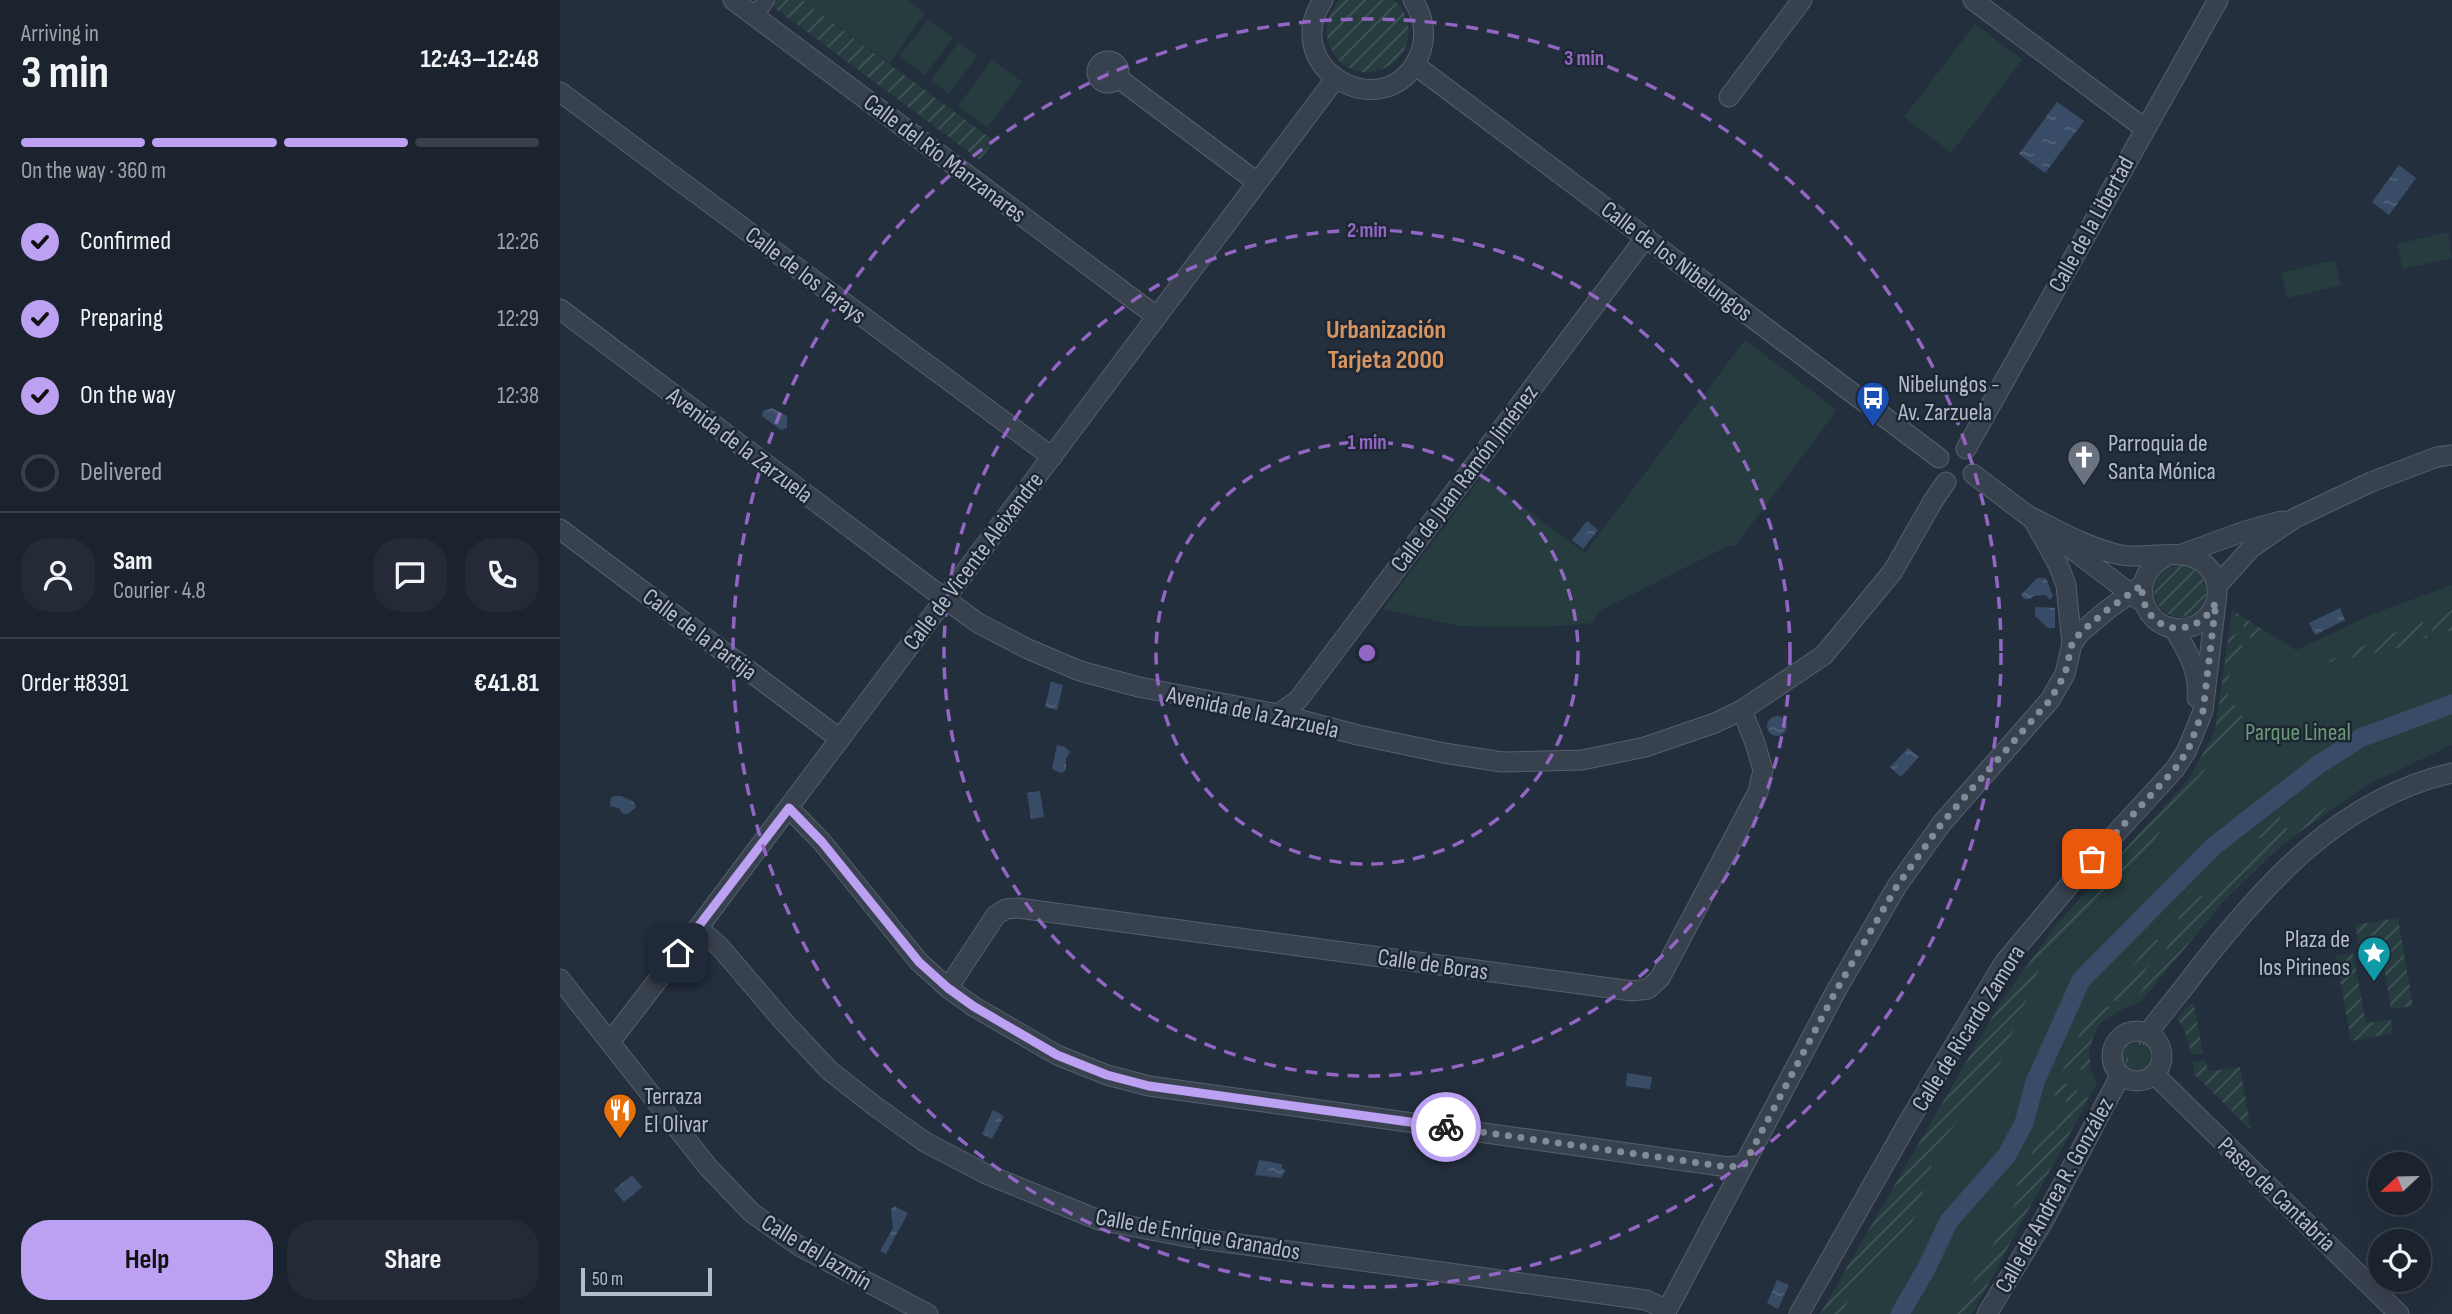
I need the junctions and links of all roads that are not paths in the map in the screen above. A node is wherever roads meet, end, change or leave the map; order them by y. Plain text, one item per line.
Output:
1 (733, 0) edge
2 (1323, 0) edge
3 (1413, 0) edge
4 (1802, 0) edge
5 (1973, 0) edge
6 (2218, 0) edge
7 (761, 8) edge
8 (1415, 65) junction
9 (1118, 78) dead end
10 (1335, 79) junction
11 (560, 92) edge
12 (1729, 97) dead end
13 (2144, 128) junction
14 (1257, 182) junction
15 (1646, 237) junction
16 (560, 309) edge
17 (1156, 316) junction
18 (1966, 449) junction
19 (2452, 455) edge
20 (1052, 457) junction
21 (1938, 458) junction
22 (1973, 474) junction
23 (1946, 482) junction
24 (2295, 518) junction
25 (2033, 519) junction
26 (560, 529) edge
27 (2174, 555) junction
28 (2140, 594) junction
29 (2216, 594) junction
30 (945, 599) junction
31 (2172, 628) junction
32 (2072, 644) junction
33 (1742, 710) junction
34 (1278, 714) junction
35 (2193, 732) junction
36 (840, 739) junction
37 (2452, 773) edge
38 (789, 808) junction
39 (698, 928) junction
40 (560, 979) edge
41 (948, 988) junction
42 (2148, 1033) junction
43 (610, 1042) junction
44 (2155, 1075) junction
45 (2120, 1076) junction
46 (1744, 1165) junction
47 (928, 1314) edge
48 (1664, 1314) edge
49 (1799, 1314) edge
50 (1987, 1314) edge
51 (2399, 1314) edge

1 - 7 street, Calle del Río Manzanares
2 - 10 street
3 - 8 street
4 - 12 street
5 - 13 street
6 - 13 street, Calle de la Libertad
7 - 17 street, Calle del Río Manzanares
8 - 10 street
8 - 15 street, Calle de los Nibelungos
9 - 14 street
10 - 14 street, Calle de Vicente Aleixandre
11 - 20 street, Calle de los Tarays
13 - 18 street, Calle de la Libertad
14 - 17 street, Calle de Vicente Aleixandre
15 - 21 street, Calle de los Nibelungos
15 - 34 street, Calle de Juan Ramón Jiménez
16 - 30 street, Avenida de la Zarzuela
17 - 20 street, Calle de Vicente Aleixandre
18 - 21 street
18 - 22 street
19 - 24 street
20 - 30 street, Calle de Vicente Aleixandre
21 - 23 street
22 - 23 street
22 - 25 street
23 - 33 street, Avenida de la Zarzuela
24 - 27 street
24 - 29 street
25 - 27 street
25 - 28 street
25 - 32 street
26 - 36 street, Calle de la Partija
27 - 28 street
27 - 29 street
28 - 31 street
28 - 32 street
29 - 31 street
29 - 35 street, Calle de Ricardo Zamora
30 - 34 street, Avenida de la Zarzuela
30 - 36 street, Calle de Vicente Aleixandre
31 - 35 street, Calle de Ricardo Zamora
32 - 46 street
33 - 34 street, Avenida de la Zarzuela
33 - 41 street, Calle de Boras
35 - 49 street, Calle de Ricardo Zamora
36 - 38 street, Calle de Vicente Aleixandre
37 - 42 street
38 - 39 street, Calle de Vicente Aleixandre
38 - 41 street
39 - 43 street, Calle de Vicente Aleixandre
39 - 48 street, Calle de Enrique Granados
40 - 43 street, Calle del Jazmín
41 - 46 street
42 - 44 street
42 - 45 street
43 - 47 street, Calle del Jazmín
44 - 45 street
44 - 51 street, Paseo de Cantabria
45 - 50 street, Calle de Andrea R. González
46 - 48 street

